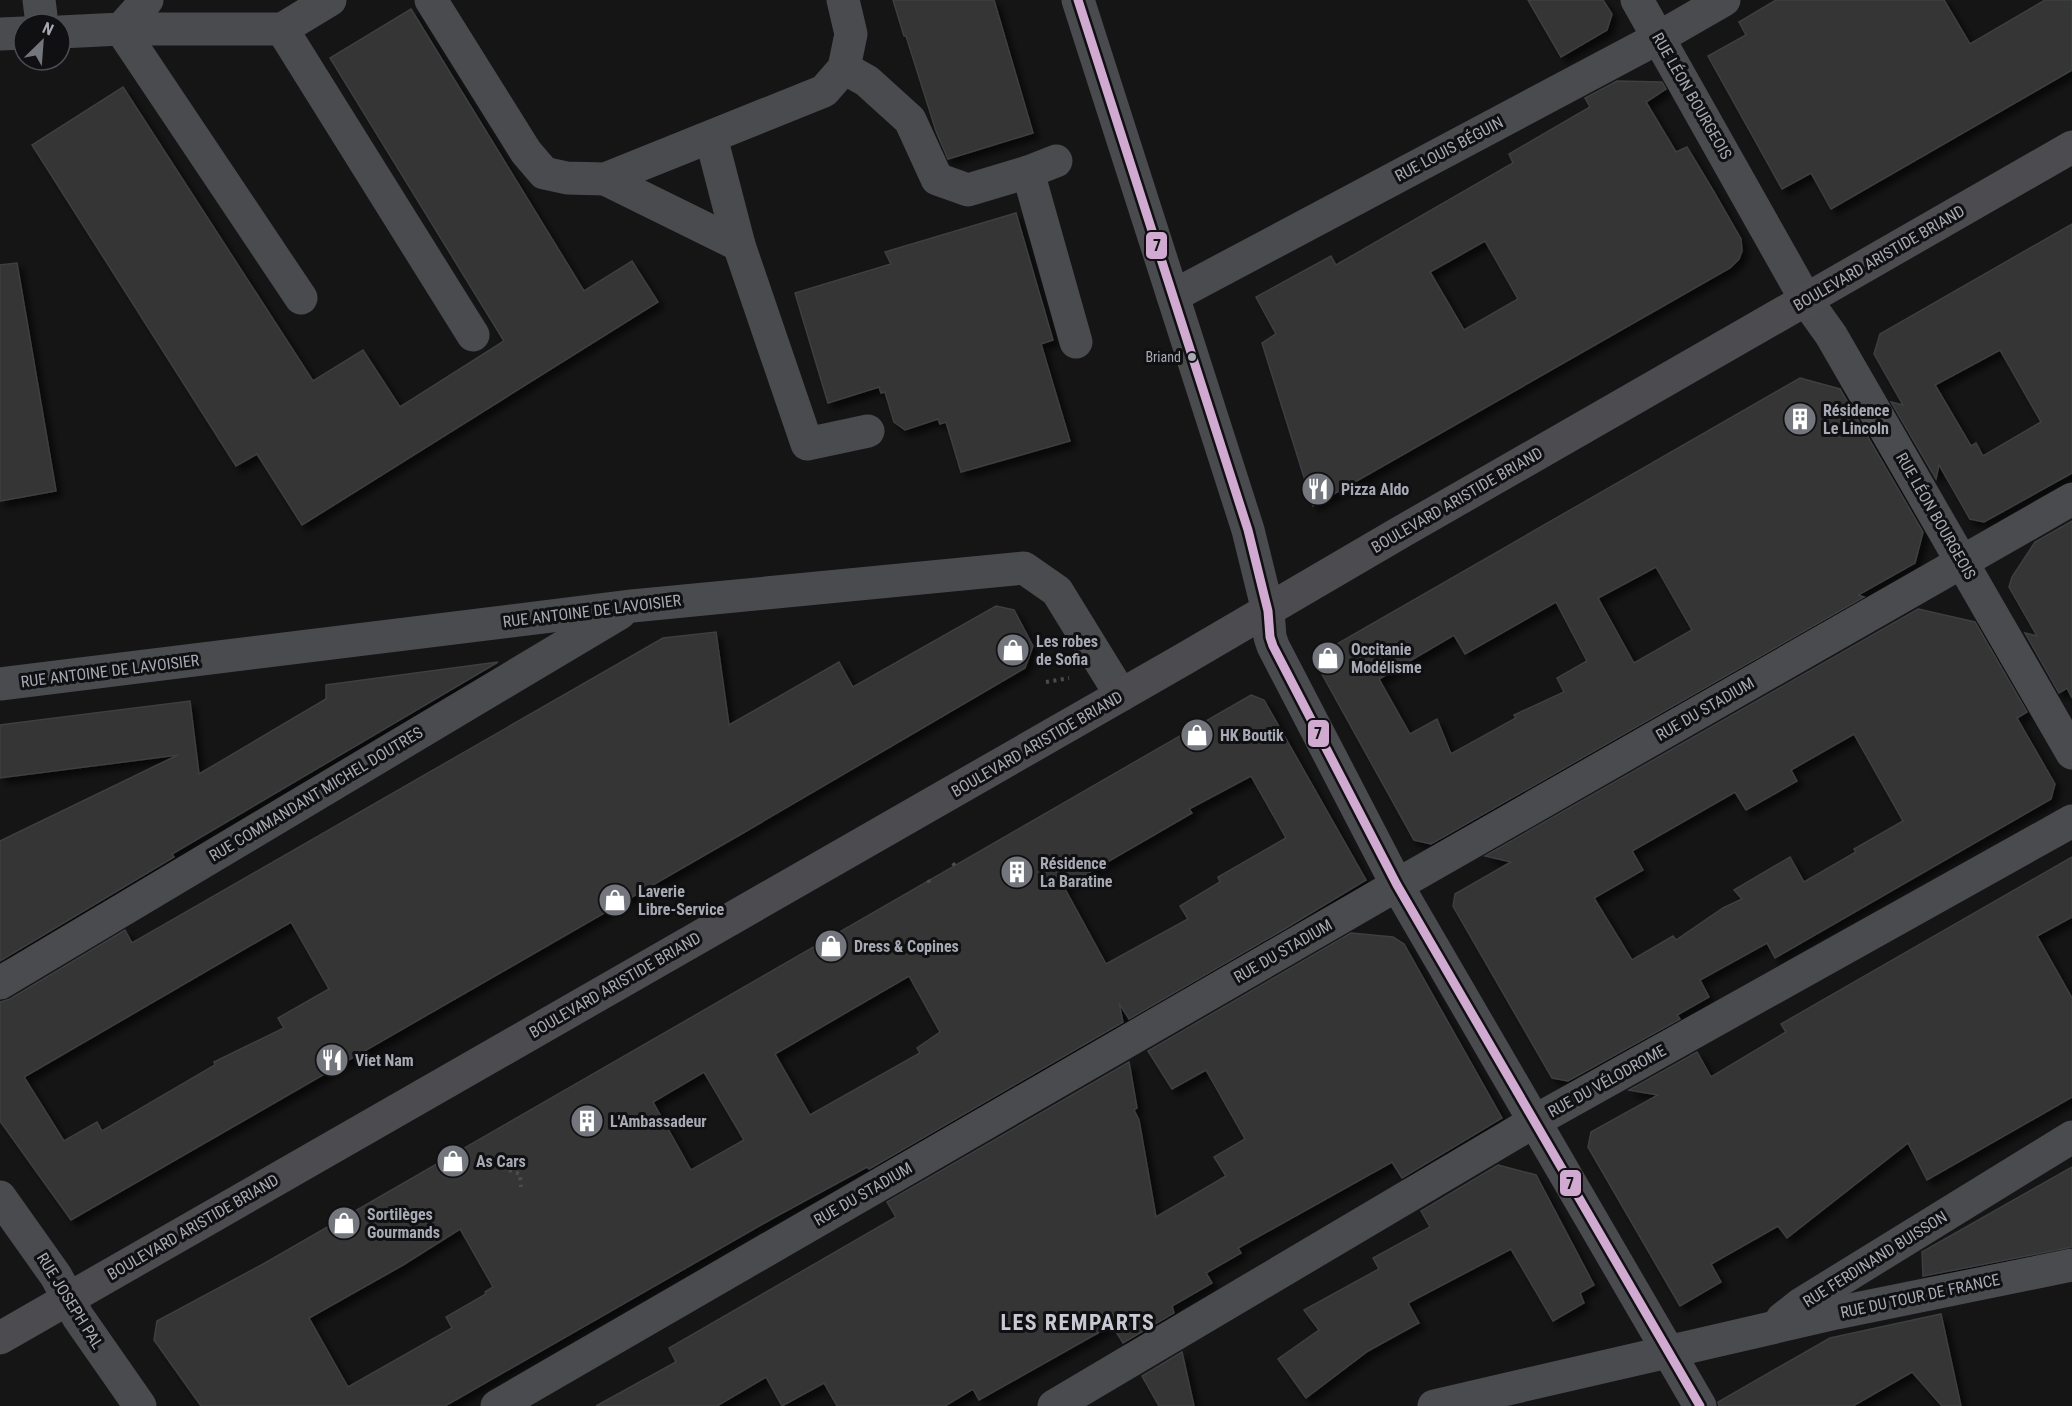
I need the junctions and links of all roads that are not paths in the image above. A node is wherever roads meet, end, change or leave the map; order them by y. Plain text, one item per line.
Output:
1 (147, 0) edge
2 (330, 0) edge
3 (431, 0) edge
4 (843, 0) edge
5 (1078, 0) edge
6 (1637, 0) edge
7 (1724, 0) edge
8 (282, 29) junction
9 (121, 30) junction
10 (72, 32) edge
11 (1658, 38) junction
12 (844, 68) junction
13 (711, 137) junction
14 (2072, 147) edge
15 (605, 179) junction
16 (739, 245) junction
17 (1173, 296) junction
18 (301, 298) dead end
19 (1806, 300) junction
20 (473, 335) dead end
21 (1076, 342) dead end
22 (868, 431) dead end
23 (2072, 499) edge
24 (1962, 562) junction
25 (632, 606) junction
26 (1268, 611) junction
27 (0, 684) edge
28 (1121, 695) junction
29 (2072, 753) edge
30 (2072, 821) edge
31 (1396, 885) junction
32 (0, 982) edge
33 (1535, 1121) junction
34 (2072, 1137) edge
35 (0, 1197) edge
36 (2072, 1265) edge
37 (69, 1298) junction
38 (1769, 1329) junction
39 (0, 1338) edge
40 (1668, 1353) junction
41 (140, 1406) edge
42 (497, 1406) edge
43 (1054, 1406) edge
44 (1434, 1406) edge
45 (1700, 1406) edge

1 - 9 street
2 - 8 street
3 - 15 street
4 - 12 street
5 - 17 street
6 - 11 street, RUE LÉON BOURGEOIS
7 - 11 street, RUE LOUIS BÉGUIN
8 - 9 street
8 - 20 street
9 - 10 street
9 - 18 street
11 - 17 street, RUE LOUIS BÉGUIN
11 - 19 street, RUE LÉON BOURGEOIS
12 - 13 street
12 - 21 street
13 - 15 street
13 - 16 street
14 - 19 main road, BOULEVARD ARISTIDE BRIAND
15 - 16 street
16 - 22 street
17 - 26 street
19 - 24 street, RUE LÉON BOURGEOIS
19 - 26 main road, BOULEVARD ARISTIDE BRIAND
23 - 24 street, RUE DU STADIUM
24 - 29 street, RUE LÉON BOURGEOIS
24 - 31 street, RUE DU STADIUM
25 - 27 street, RUE ANTOINE DE LAVOISIER
25 - 28 street, RUE ANTOINE DE LAVOISIER
25 - 32 street, RUE COMMANDANT MICHEL DOUTRES
26 - 28 main road, BOULEVARD ARISTIDE BRIAND
26 - 31 street
28 - 37 main road, BOULEVARD ARISTIDE BRIAND
30 - 33 street, RUE DU VÉLODROME
31 - 33 street
31 - 42 street, RUE DU STADIUM
33 - 40 street
33 - 43 street, RUE DU VÉLODROME
34 - 38 street, RUE FERDINAND BUISSON
35 - 37 street, RUE JOSEPH PAL
36 - 38 street, RUE DU TOUR DE FRANCE
37 - 39 main road, BOULEVARD ARISTIDE BRIAND
37 - 41 street, RUE JOSEPH PAL
38 - 40 street, RUE FERDINAND BUISSON
40 - 44 street
40 - 45 street

